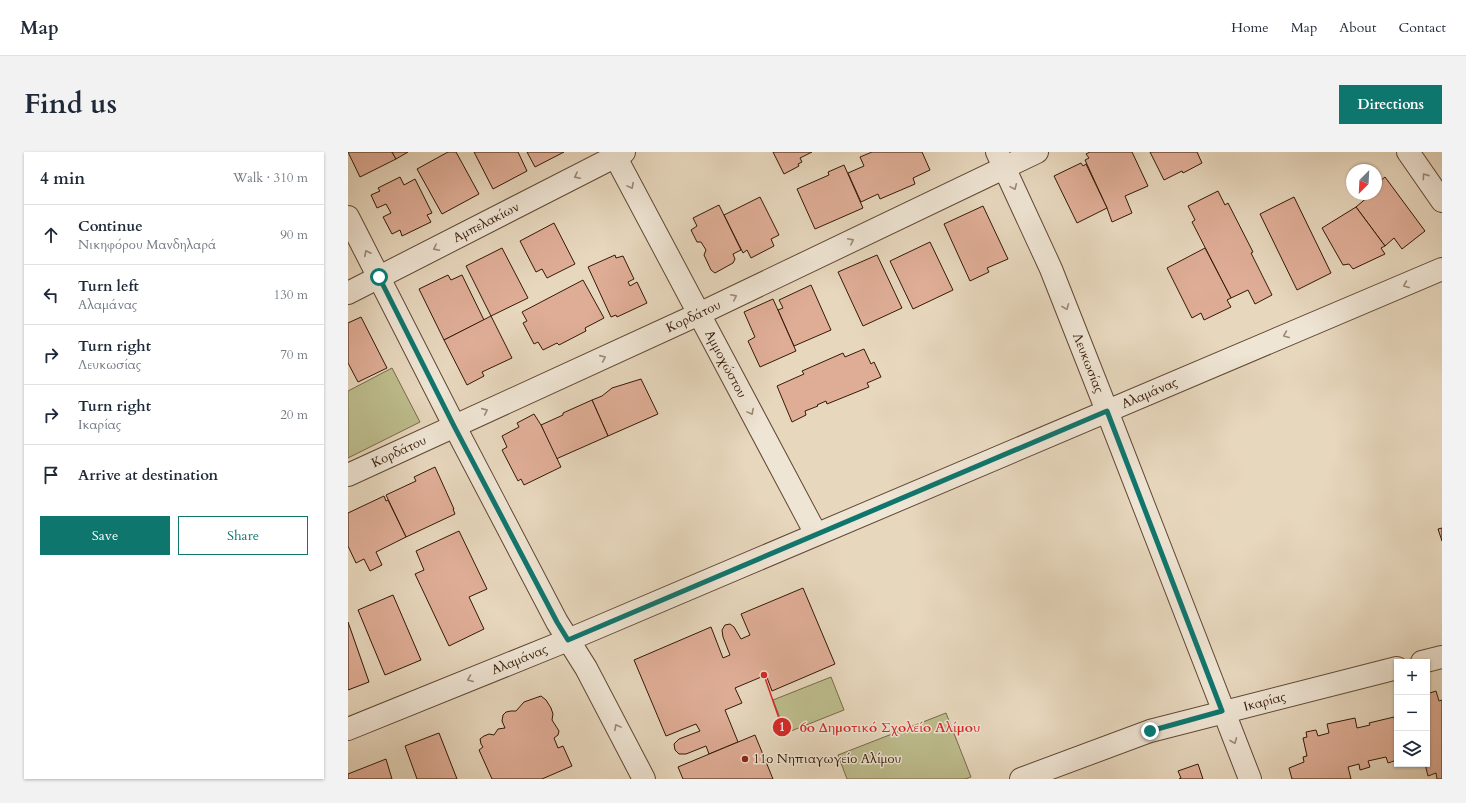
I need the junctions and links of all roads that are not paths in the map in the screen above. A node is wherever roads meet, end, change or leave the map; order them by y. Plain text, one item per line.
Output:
1 (1037, 152) edge
2 (1408, 152) edge
3 (617, 154) edge
4 (1001, 160) edge
5 (1442, 201) edge
6 (348, 217) edge
7 (1442, 269) edge
8 (379, 277) junction
9 (348, 293) edge
10 (699, 314) junction
11 (1107, 411) junction
12 (454, 426) junction
13 (348, 475) edge
14 (816, 534) junction
15 (568, 640) junction
16 (1442, 657) edge
17 (1430, 660) edge
18 (1394, 669) edge
19 (1222, 711) junction
20 (348, 729) edge
21 (644, 779) edge
22 (1021, 779) edge
23 (1250, 779) edge

1 - 4 street, Κορδάτου
5 -> 2 street
3 -> 8 street, Αμπελακίων
3 -> 10 street, Αμμοχώστου
10 -> 4 street, Κορδάτου
4 -> 11 street, Λευκωσίας
8 -> 6 street
7 -> 11 street, Αλαμάνας
8 - 9 street, Αμπελακίων
8 - 12 street
12 -> 10 street, Κορδάτου
10 -> 14 street, Αμμοχώστου
11 - 14 street, Αλαμάνας
11 - 19 street, Λευκωσίας
12 - 13 street, Κορδάτου
12 - 15 street
14 - 15 street, Αλαμάνας
15 -> 20 street, Αλαμάνας
21 -> 15 street
16 - 17 street
18 - 19 street, Ικαρίας
19 - 22 street, Ικαρίας
19 -> 23 street, Λευκωσίας

